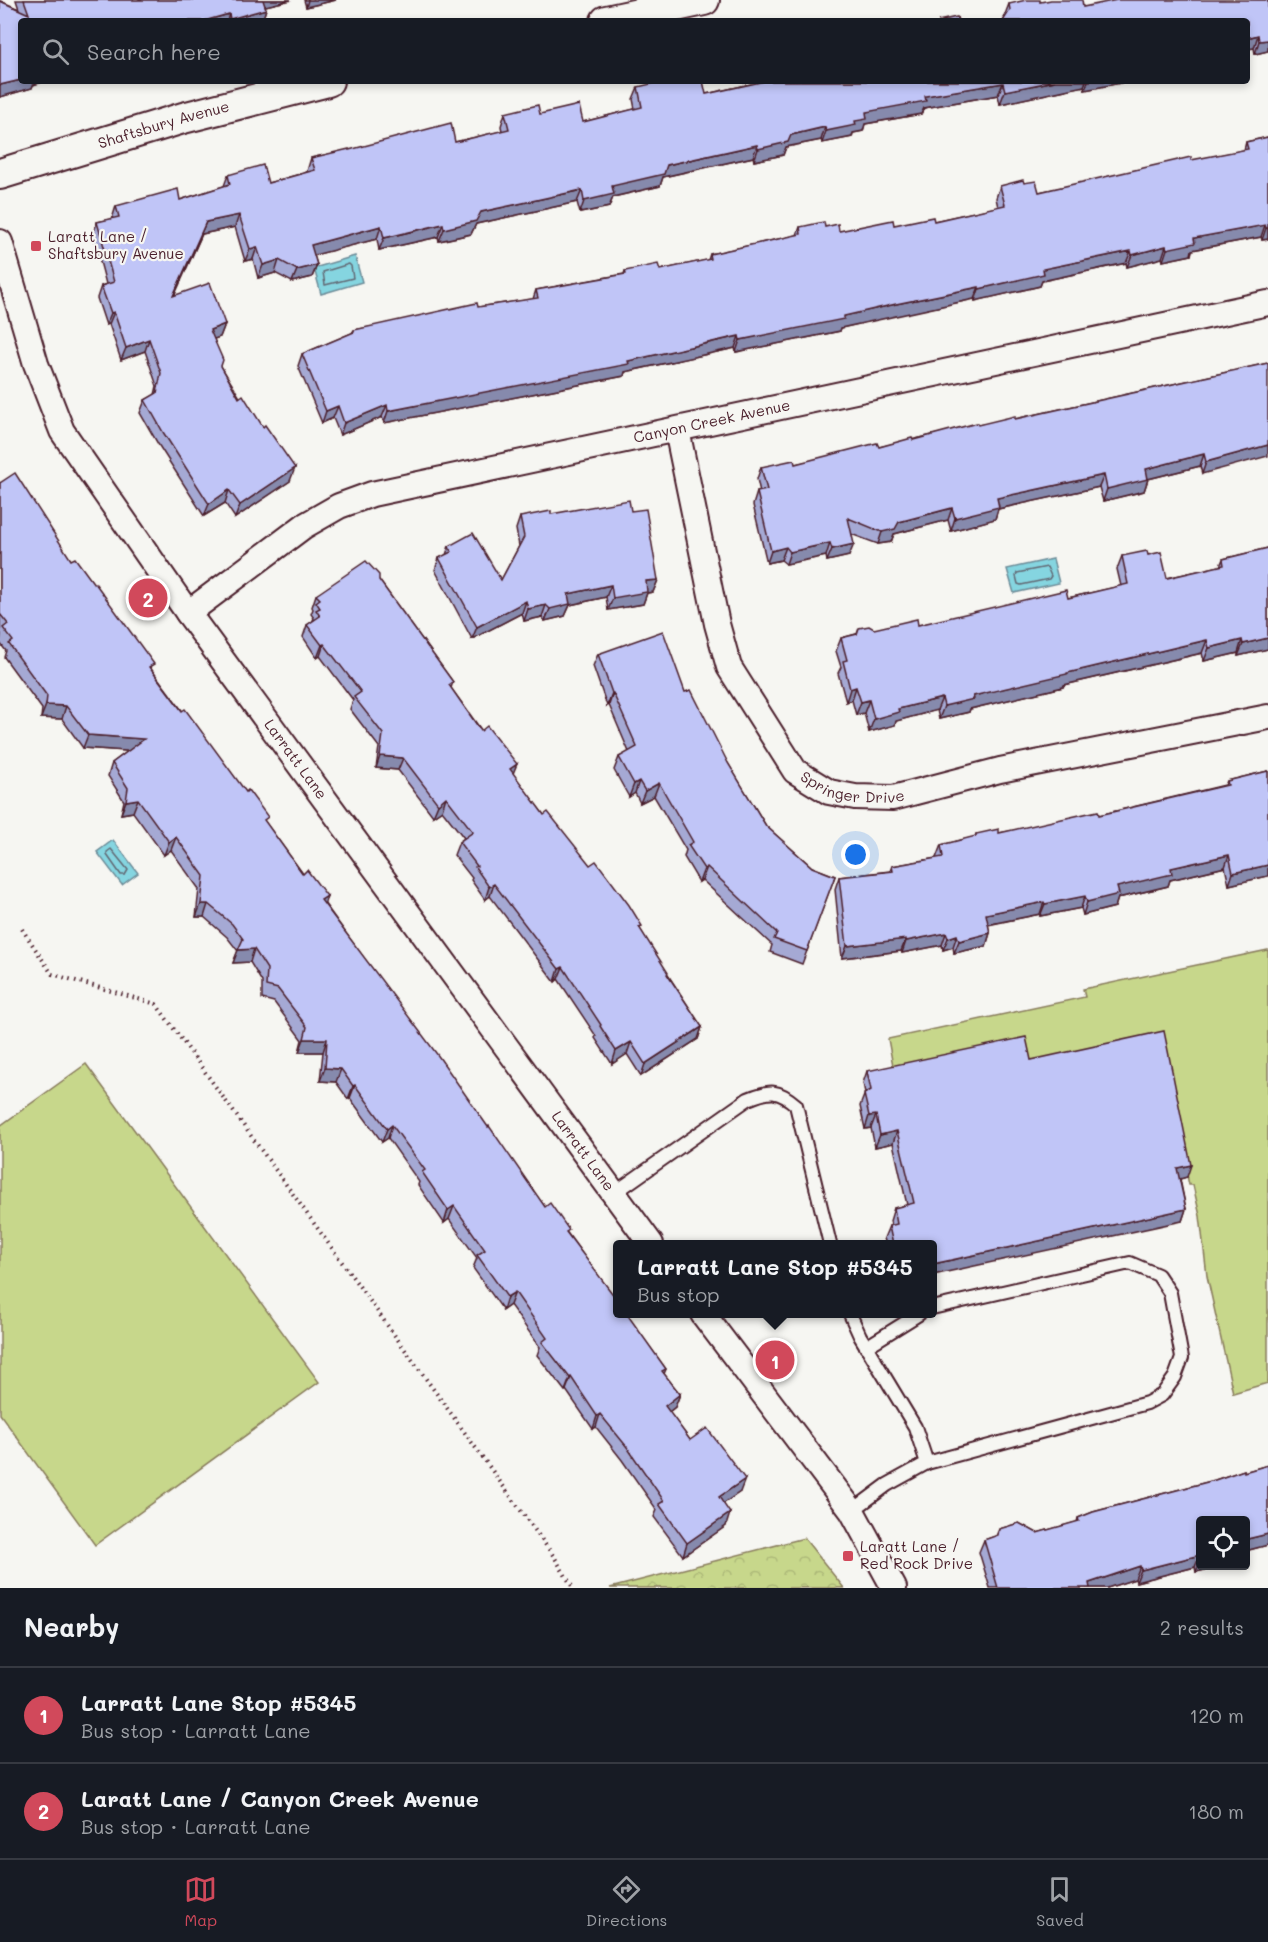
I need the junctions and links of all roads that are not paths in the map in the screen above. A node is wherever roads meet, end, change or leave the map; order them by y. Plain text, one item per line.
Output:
1 (690, 1) edge
2 (619, 18) edge
3 (316, 84) edge
4 (0, 174) edge
5 (0, 242) edge
6 (1268, 303) edge
7 (677, 430) junction
8 (188, 613) junction
9 (1268, 717) edge
10 (613, 1194) junction
11 (647, 1240) edge
12 (829, 1240) edge
13 (937, 1307) edge
14 (706, 1318) edge
15 (852, 1318) edge
16 (913, 1318) edge
17 (866, 1347) junction
18 (927, 1463) junction
19 (852, 1511) junction
20 (894, 1588) edge

1 - 2 street
3 - 4 street, Shaftsbury Avenue
5 - 8 street, Larratt Lane
6 - 7 street, Canyon Creek Avenue
7 - 8 street, Canyon Creek Avenue
7 - 9 street, Springer Drive
8 - 10 street, Larratt Lane
10 - 11 street, Larratt Lane
10 - 12 lane
13 - 18 lane
14 - 19 street
15 - 17 lane
16 - 17 lane
17 - 18 lane
18 - 19 lane
19 - 20 street

